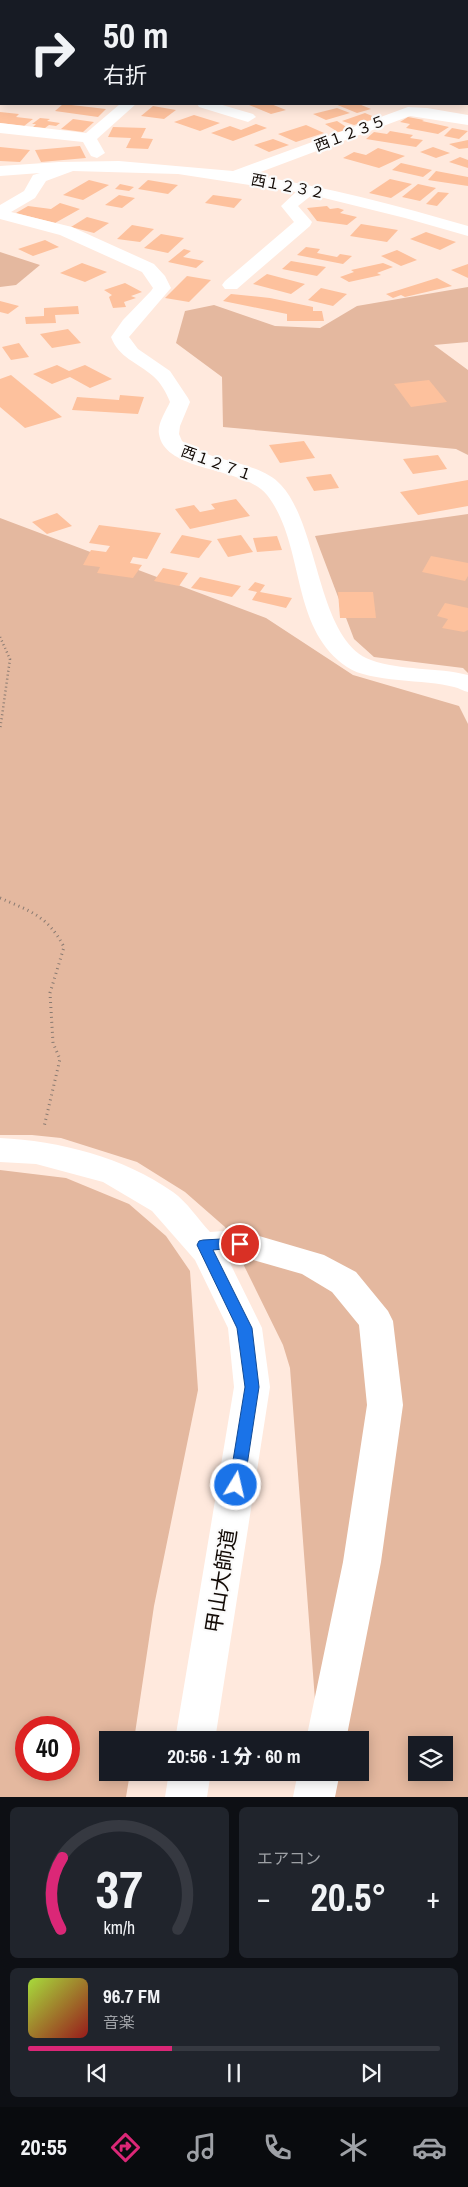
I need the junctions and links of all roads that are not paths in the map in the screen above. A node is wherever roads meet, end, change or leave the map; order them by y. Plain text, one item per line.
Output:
1 (123, 105) edge
2 (207, 105) edge
3 (383, 105) edge
4 (439, 105) edge
5 (408, 111) junction
6 (427, 112) junction
7 (248, 117) dead end
8 (468, 120) edge
9 (0, 128) edge
10 (90, 138) junction
11 (103, 166) junction
12 (75, 168) junction
13 (0, 171) edge
14 (235, 176) junction
15 (309, 189) junction
16 (0, 213) edge
17 (468, 230) edge
18 (231, 285) dead end
19 (468, 685) edge
20 (0, 1150) edge
21 (203, 1245) junction
22 (196, 1731) edge
23 (328, 1731) edge
24 (189, 1781) edge
25 (317, 1781) edge
26 (186, 1797) edge
27 (314, 1797) edge

1 - 10 street
2 - 7 street
3 - 5 street
4 - 6 street
5 - 6 street, 西１２３５
5 - 14 street, 西１２３５
6 - 8 street, 西１２３５
9 - 10 street
10 - 11 street
11 - 12 street, 西１２３２
11 - 14 street, 西１２３２
12 - 13 street
12 - 16 street, 西１２７１
14 - 15 street, 西１２３２
15 - 17 street, 西１２３２
15 - 18 street
16 - 19 street, 西１２７１
20 - 21 street, 甲山大師道
21 - 22 street, 甲山大師道
21 - 23 street
24 - 26 street
25 - 27 street

